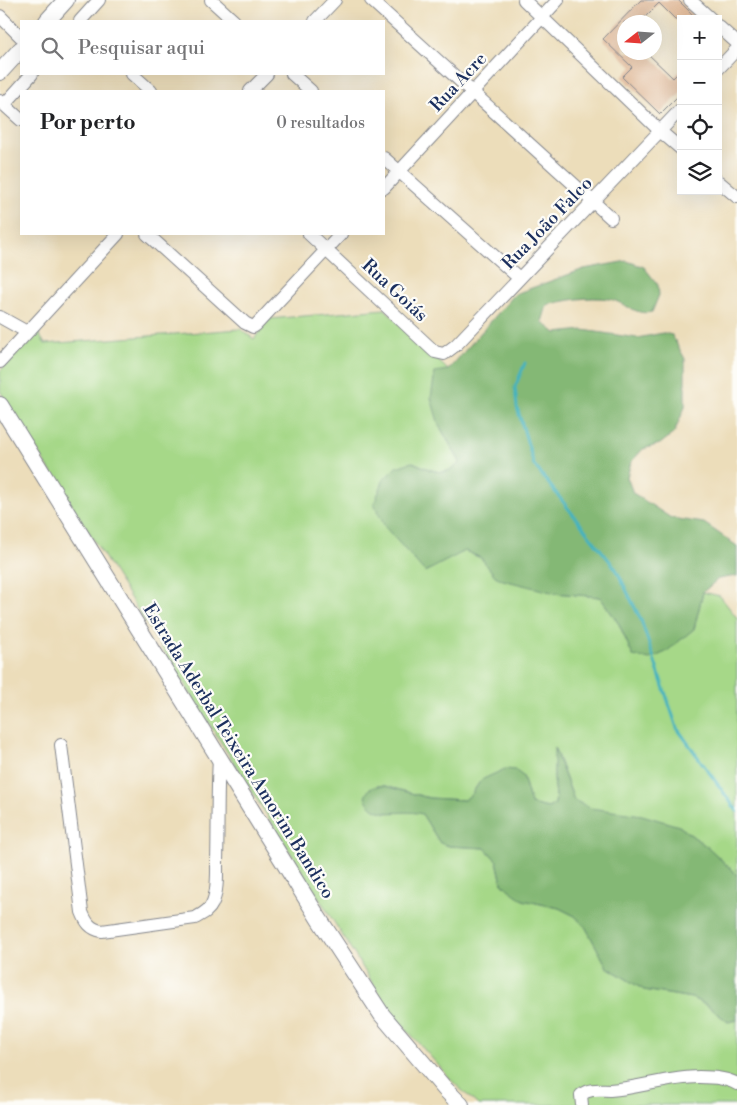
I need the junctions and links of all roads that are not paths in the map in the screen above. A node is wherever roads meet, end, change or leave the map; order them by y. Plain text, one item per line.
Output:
1 (66, 0) edge
2 (99, 0) edge
3 (211, 0) edge
4 (335, 0) edge
5 (371, 0) edge
6 (524, 0) edge
7 (558, 0) edge
8 (690, 0) edge
9 (707, 15) edge
10 (0, 16) edge
11 (542, 18) junction
12 (48, 20) edge
13 (81, 20) edge
14 (233, 20) edge
15 (316, 20) edge
16 (722, 30) edge
17 (20, 36) edge
18 (737, 43) edge
19 (737, 49) edge
20 (20, 50) edge
21 (722, 65) edge
22 (0, 72) edge
23 (31, 75) edge
24 (133, 75) edge
25 (266, 75) edge
26 (293, 75) edge
27 (150, 90) edge
28 (251, 90) edge
29 (310, 90) edge
30 (473, 91) junction
31 (2, 103) edge
32 (677, 113) edge
33 (20, 119) edge
34 (660, 131) junction
35 (677, 146) edge
36 (385, 159) edge
37 (399, 172) junction
38 (722, 184) edge
39 (385, 187) edge
40 (737, 197) edge
41 (592, 201) junction
42 (611, 218) dead end
43 (117, 235) edge
44 (148, 235) edge
45 (310, 235) edge
46 (340, 235) edge
47 (327, 250) junction
48 (519, 278) junction
49 (0, 317) edge
50 (27, 332) junction
51 (435, 352) joint
52 (0, 362) edge
53 (0, 405) edge
54 (61, 744) dead end
55 (219, 758) junction
56 (737, 1084) edge
57 (461, 1105) edge
58 (582, 1105) edge

1 - 12 main road
2 - 13 street
3 - 14 street
4 - 15 street
5 - 30 street
6 - 11 street
7 - 11 street, Rua Acre
8 - 9 street
10 - 17 street
11 - 30 street, Rua Acre
11 - 34 street
16 - 18 street
19 - 21 street
20 - 22 main road
23 - 31 street
24 - 27 street
25 - 28 street
26 - 29 street
30 - 37 street, Rua Acre
30 - 41 street
31 - 33 street
32 - 34 street, Rua João Falco
34 - 35 street
34 - 41 street, Rua João Falco
36 - 37 street
37 - 39 street, Rua Acre
37 - 48 street
38 - 40 street
41 - 42 street
41 - 48 street, Rua João Falco
43 - 50 street
44 - 47 street
45 - 47 street, Rua Goiás
46 - 47 street
47 - 51 street, Rua Goiás
48 - 51 street, Rua João Falco
49 - 50 street
50 - 52 street
53 - 55 main road, Estrada Aderbal Teixeira Amorim Bandico
54 - 55 street
55 - 57 main road, Estrada Aderbal Teixeira Amorim Bandico
56 - 58 street

